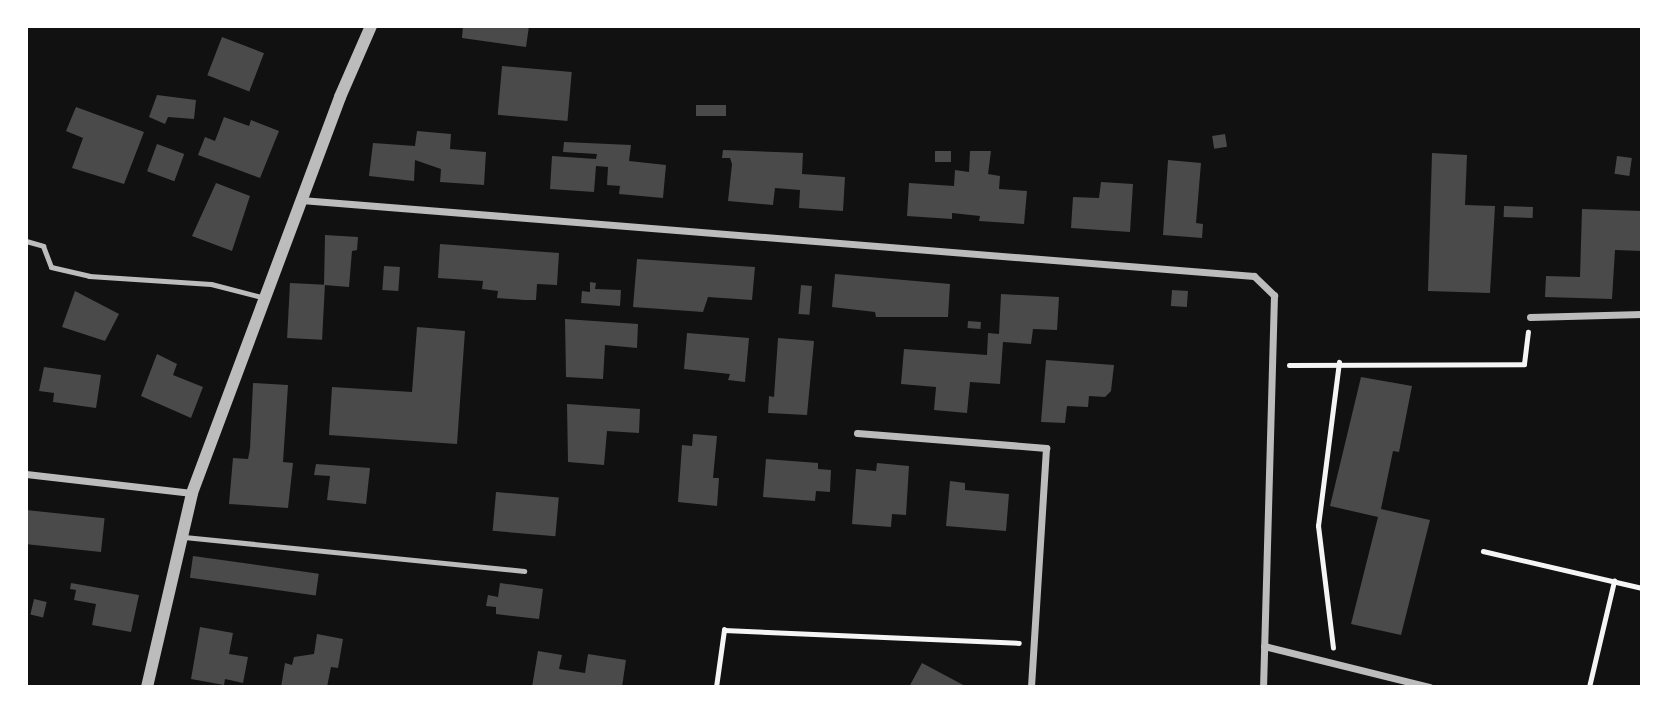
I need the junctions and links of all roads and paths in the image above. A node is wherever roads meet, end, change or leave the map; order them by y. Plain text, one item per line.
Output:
1 (371, 26) edge
2 (301, 200) junction
3 (26, 241) edge
4 (265, 298) junction
5 (1642, 314) edge
6 (1530, 317) joint
7 (1339, 362) junction
8 (1274, 366) junction
9 (857, 433) dead end
10 (26, 474) edge
11 (192, 493) junction
12 (181, 537) junction
13 (1483, 551) dead end
14 (524, 571) dead end
15 (1614, 581) junction
16 (1642, 588) edge
17 (1034, 643) junction
18 (1264, 646) junction
19 (1333, 663) junction
20 (147, 687) edge
21 (716, 687) edge
22 (1031, 687) edge
23 (1263, 687) edge
24 (1430, 687) edge
25 (1589, 687) edge

1 - 2 street
2 - 4 street
2 - 8 street
3 - 4 lane
4 - 11 street
5 - 6 street
6 - 7 path
7 - 8 path
7 - 19 path
8 - 18 street
9 - 17 street
10 - 11 street
11 - 12 street
12 - 14 lane
12 - 20 street
13 - 15 path
15 - 16 path
15 - 25 path
17 - 21 path
17 - 22 street
18 - 19 street
18 - 23 street
19 - 24 street

